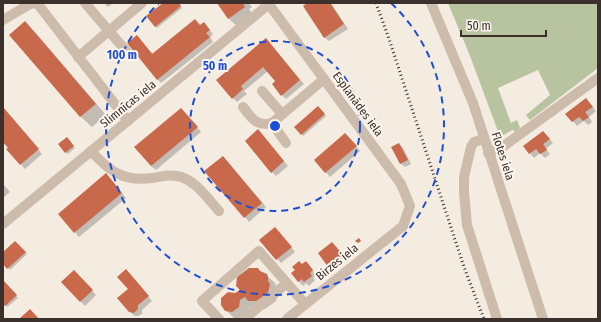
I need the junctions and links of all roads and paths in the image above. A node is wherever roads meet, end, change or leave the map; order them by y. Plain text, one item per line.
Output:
1 (36, 3) edge
2 (84, 3) edge
3 (142, 3) edge
4 (431, 3) edge
5 (269, 4) edge
6 (3, 20) edge
7 (109, 32) junction
8 (126, 52) dead end
9 (78, 57) junction
10 (598, 78) edge
11 (324, 79) junction
12 (262, 91) dead end
13 (243, 107) dead end
14 (282, 114) junction
15 (128, 121) junction
16 (272, 123) junction
17 (483, 139) junction
18 (286, 143) dead end
19 (90, 151) junction
20 (488, 153) junction
21 (219, 211) dead end
22 (3, 224) edge
23 (403, 226) joint
24 (287, 283) junction
25 (305, 304) junction
26 (219, 319) edge
27 (244, 319) edge
28 (287, 319) edge
29 (497, 319) edge
30 (543, 319) edge

1 - 6 street
1 - 9 street
2 - 7 street
3 - 7 street
4 - 17 street, Flotes iela
5 - 11 street, Esplanādes iela
5 - 15 street, Slimnīcas iela
7 - 8 street
7 - 9 street
9 - 15 street
10 - 20 street
11 - 14 street
11 - 23 street, Esplanādes iela
12 - 14 street
13 - 16 street
14 - 16 street
15 - 19 street, Slimnīcas iela
16 - 18 street
17 - 20 street, Flotes iela
17 - 29 street
19 - 21 street
19 - 22 street, Slimnīcas iela
20 - 30 street, Flotes iela
23 - 25 street, Birzes iela
24 - 25 street
24 - 26 street
24 - 27 street
25 - 28 street, Birzes iela

